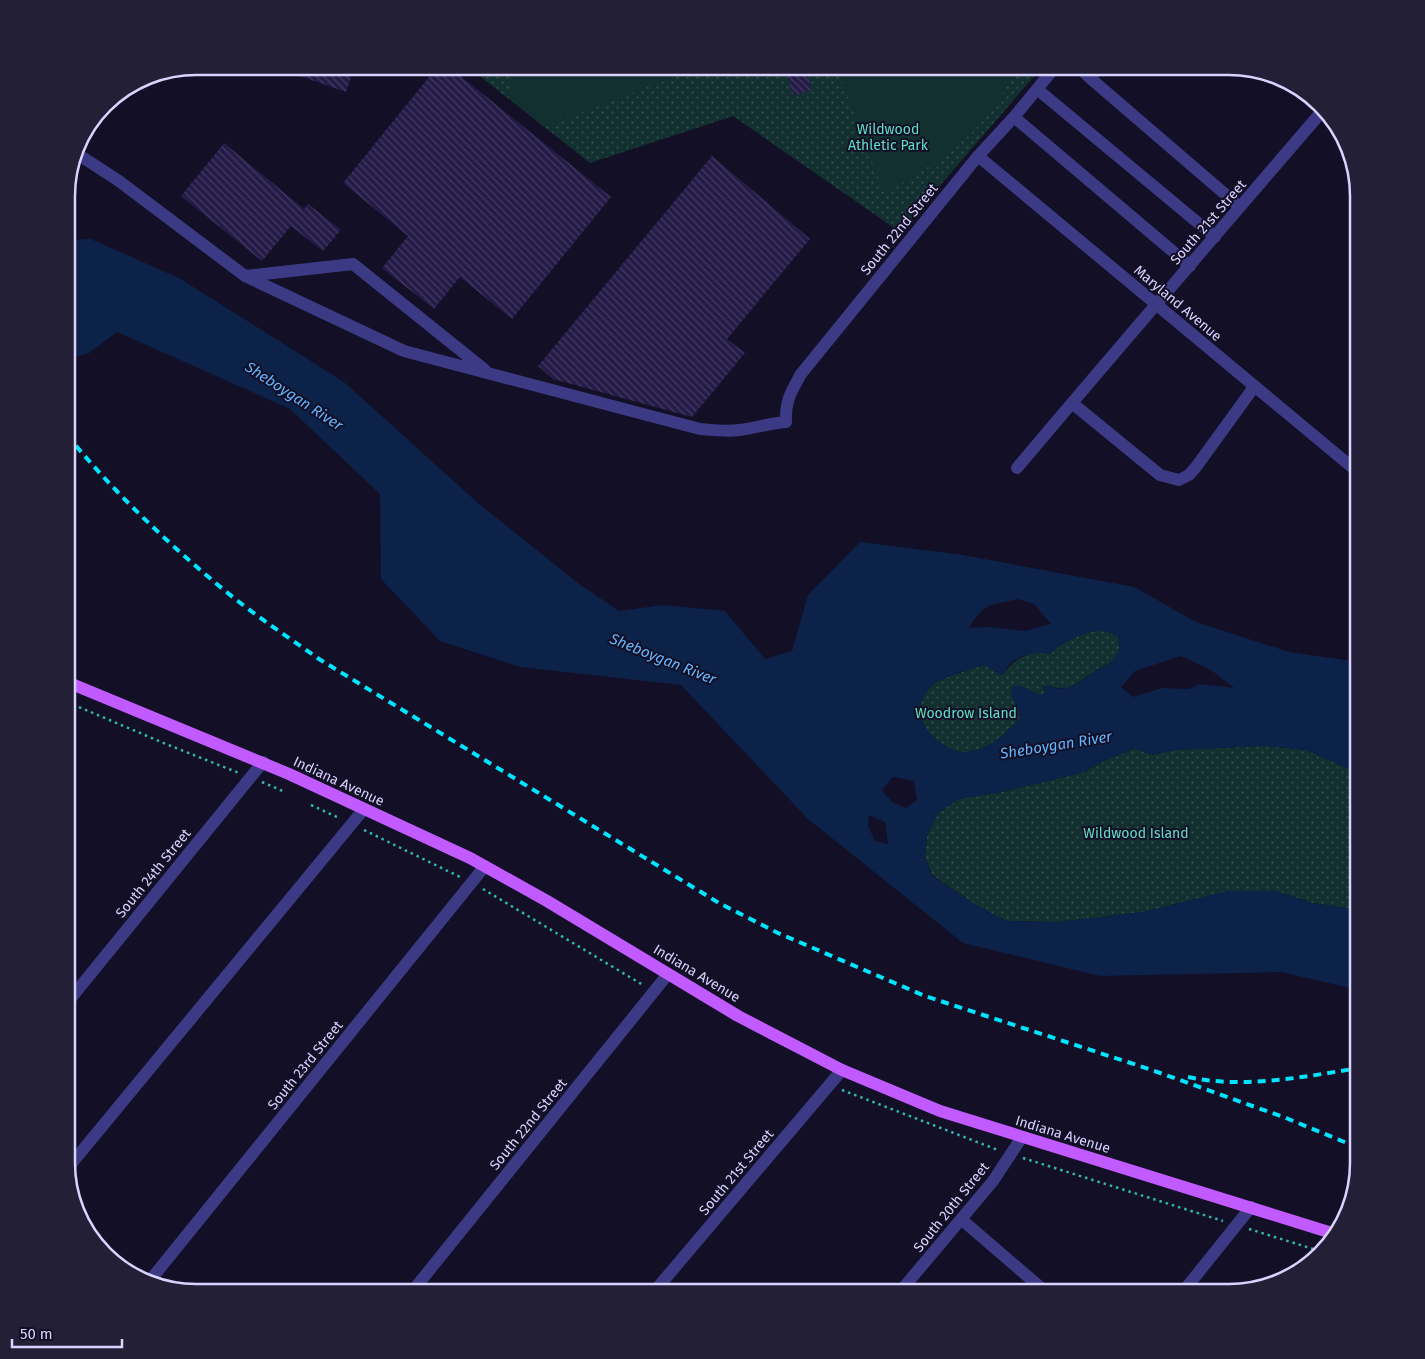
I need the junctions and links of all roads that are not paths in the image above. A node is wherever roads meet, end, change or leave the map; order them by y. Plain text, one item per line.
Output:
1 (1049, 75) edge
2 (1087, 75) edge
3 (1092, 75) edge
4 (1090, 78) junction
5 (1037, 89) junction
6 (1319, 115) edge
7 (1014, 116) junction
8 (978, 156) junction
9 (82, 157) edge
10 (1240, 206) junction
11 (1215, 237) junction
12 (1190, 266) junction
13 (245, 276) junction
14 (1155, 304) junction
15 (489, 373) junction
16 (1254, 386) junction
17 (1072, 402) junction
18 (1350, 466) edge
19 (1017, 468) dead end
20 (75, 686) edge
21 (263, 762) junction
22 (364, 809) junction
23 (485, 866) junction
24 (668, 974) junction
25 (75, 992) edge
26 (842, 1070) junction
27 (1022, 1137) junction
28 (75, 1158) edge
29 (1251, 1207) junction
30 (961, 1219) junction
31 (1329, 1232) edge
32 (154, 1276) edge
33 (418, 1284) edge
34 (665, 1284) edge
35 (907, 1284) edge
36 (1035, 1284) edge
37 (1188, 1284) edge

1 - 5 street, South 22nd Street
2 - 4 street
3 - 4 street
4 - 10 street
5 - 7 street, South 22nd Street
5 - 11 street
6 - 10 street, South 21st Street
7 - 8 street, South 22nd Street
7 - 12 street
8 - 14 street, Maryland Avenue
8 - 15 street, South 22nd Street
9 - 13 street
10 - 11 street, South 21st Street
11 - 12 street, South 21st Street
12 - 14 street, South 21st Street
13 - 15 street
13 - 15 street
14 - 16 street, Maryland Avenue
14 - 17 street, South 21st Street
16 - 17 street
16 - 18 street, Maryland Avenue
17 - 19 street, South 21st Street
20 - 21 main road, Indiana Avenue
21 - 22 main road, Indiana Avenue
21 - 25 street, South 24th Street
22 - 23 main road, Indiana Avenue
22 - 28 street
23 - 24 main road, Indiana Avenue
23 - 32 street, South 23rd Street
24 - 26 main road, Indiana Avenue
24 - 33 street, South 22nd Street
26 - 27 main road, Indiana Avenue
26 - 34 street, South 21st Street
27 - 29 main road, Indiana Avenue
27 - 30 street, South 20th Street
29 - 31 main road, Indiana Avenue
29 - 37 street
30 - 35 street, South 20th Street
30 - 36 street

